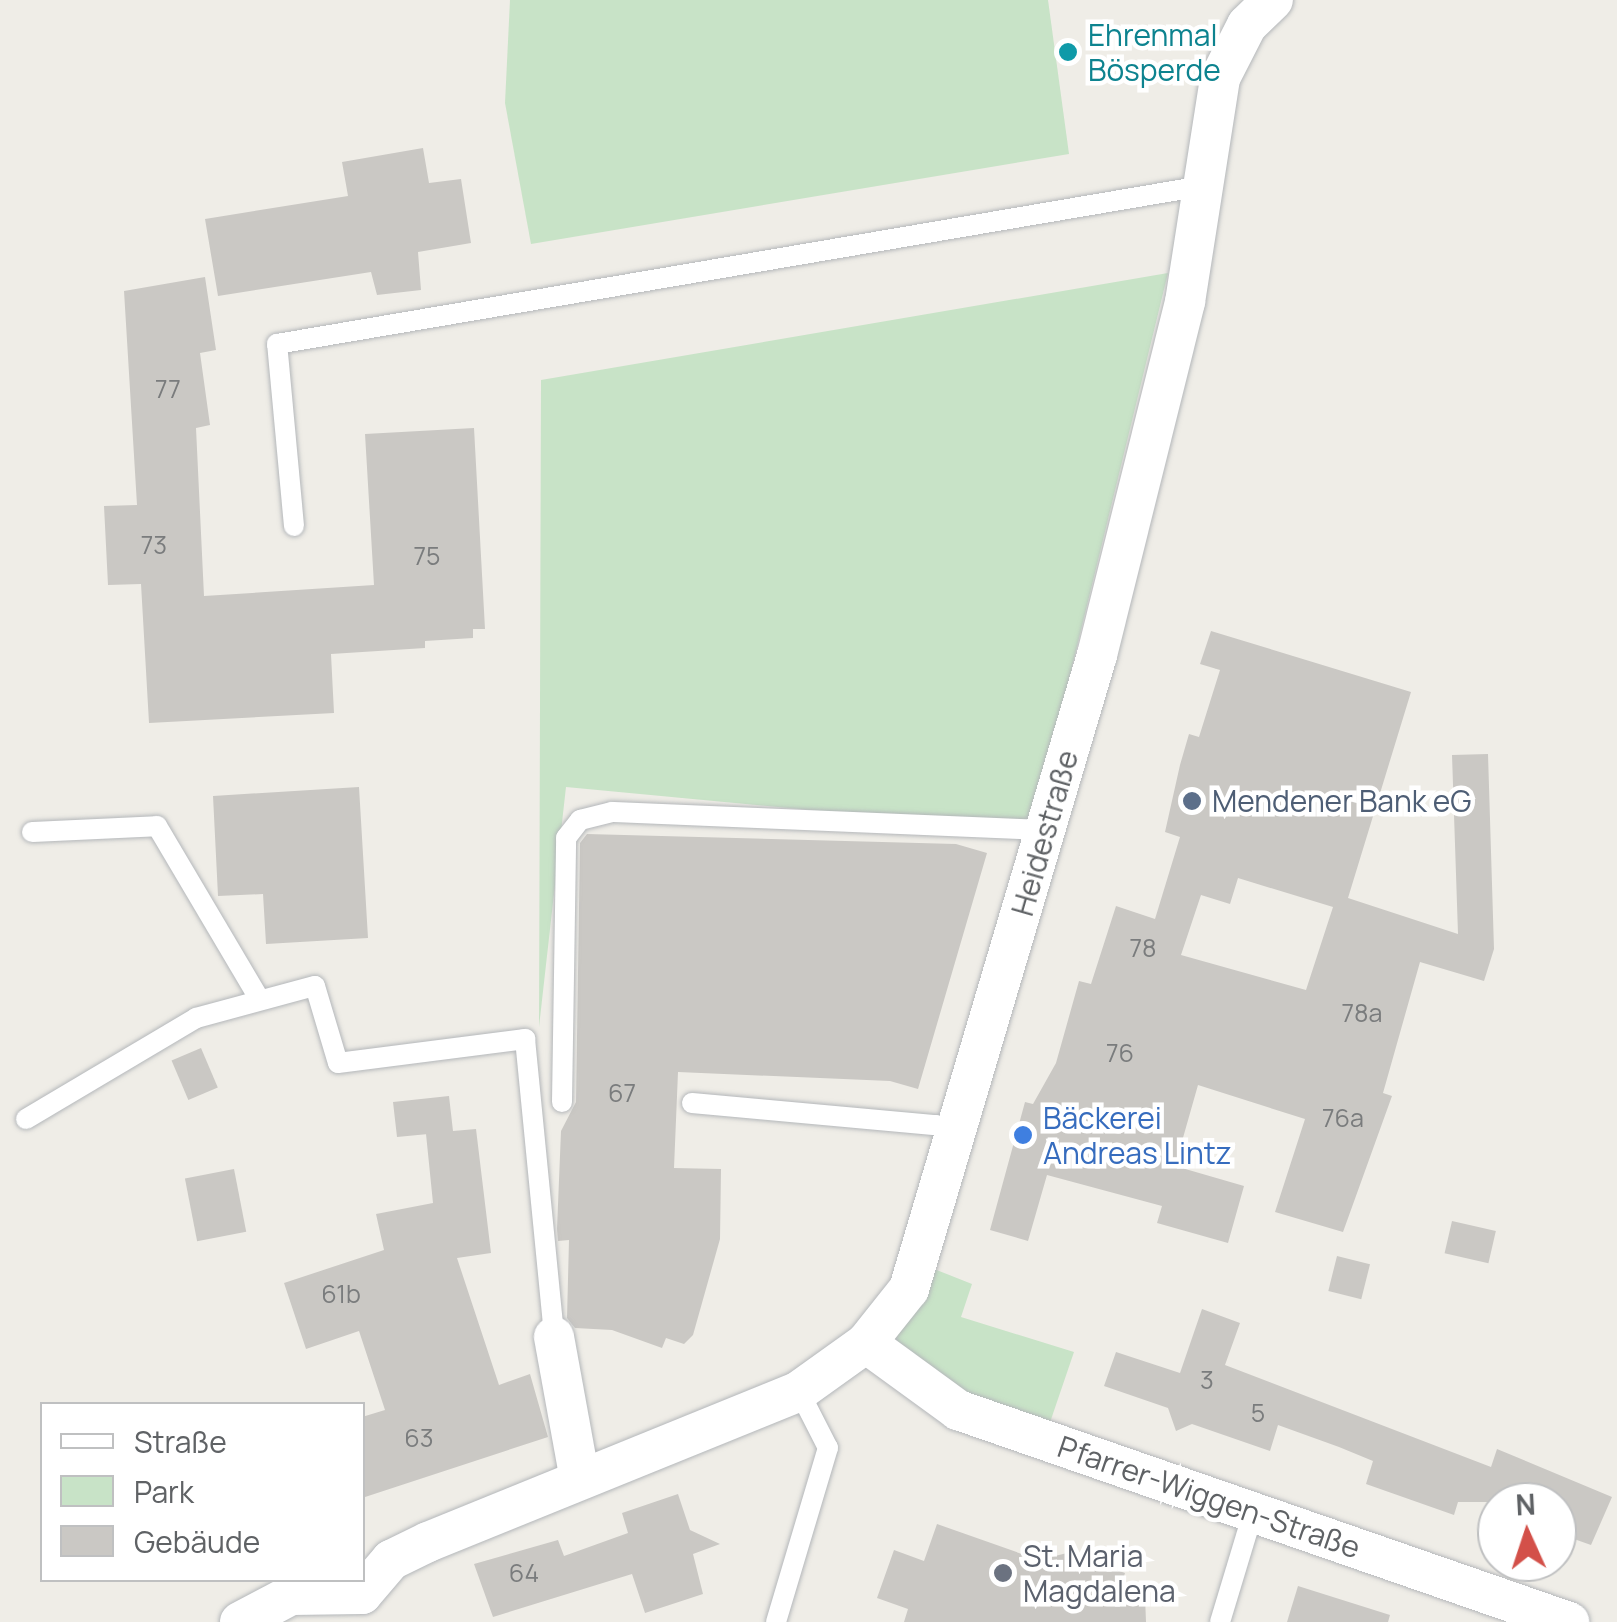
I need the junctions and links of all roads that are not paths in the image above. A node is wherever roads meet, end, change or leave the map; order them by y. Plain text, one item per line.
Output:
1 (1252, 8) edge
2 (1202, 186) junction
3 (294, 526) dead end
4 (1046, 830) junction
5 (32, 832) dead end
6 (258, 997) junction
7 (562, 1102) dead end
8 (692, 1103) dead end
9 (26, 1119) dead end
10 (958, 1135) junction
11 (554, 1337) joint
12 (866, 1343) junction
13 (799, 1391) junction
14 (579, 1475) junction
15 (1254, 1513) junction
16 (370, 1608) edge
17 (240, 1622) edge
18 (776, 1622) edge
19 (1220, 1622) edge
20 (1568, 1622) edge

1 - 2 street, Heidestraße
2 - 3 lane
2 - 4 street, Heidestraße
4 - 7 lane
4 - 10 street, Heidestraße
5 - 6 lane
6 - 9 lane
6 - 11 lane
8 - 10 lane
10 - 12 street, Heidestraße
11 - 14 street
12 - 13 street, Heidestraße
12 - 15 street, Pfarrer-Wiggen-Straße
13 - 14 street, Heidestraße
13 - 18 lane
14 - 16 street, Heidestraße
15 - 19 lane
15 - 20 street, Pfarrer-Wiggen-Straße
16 - 17 street, Heidestraße

